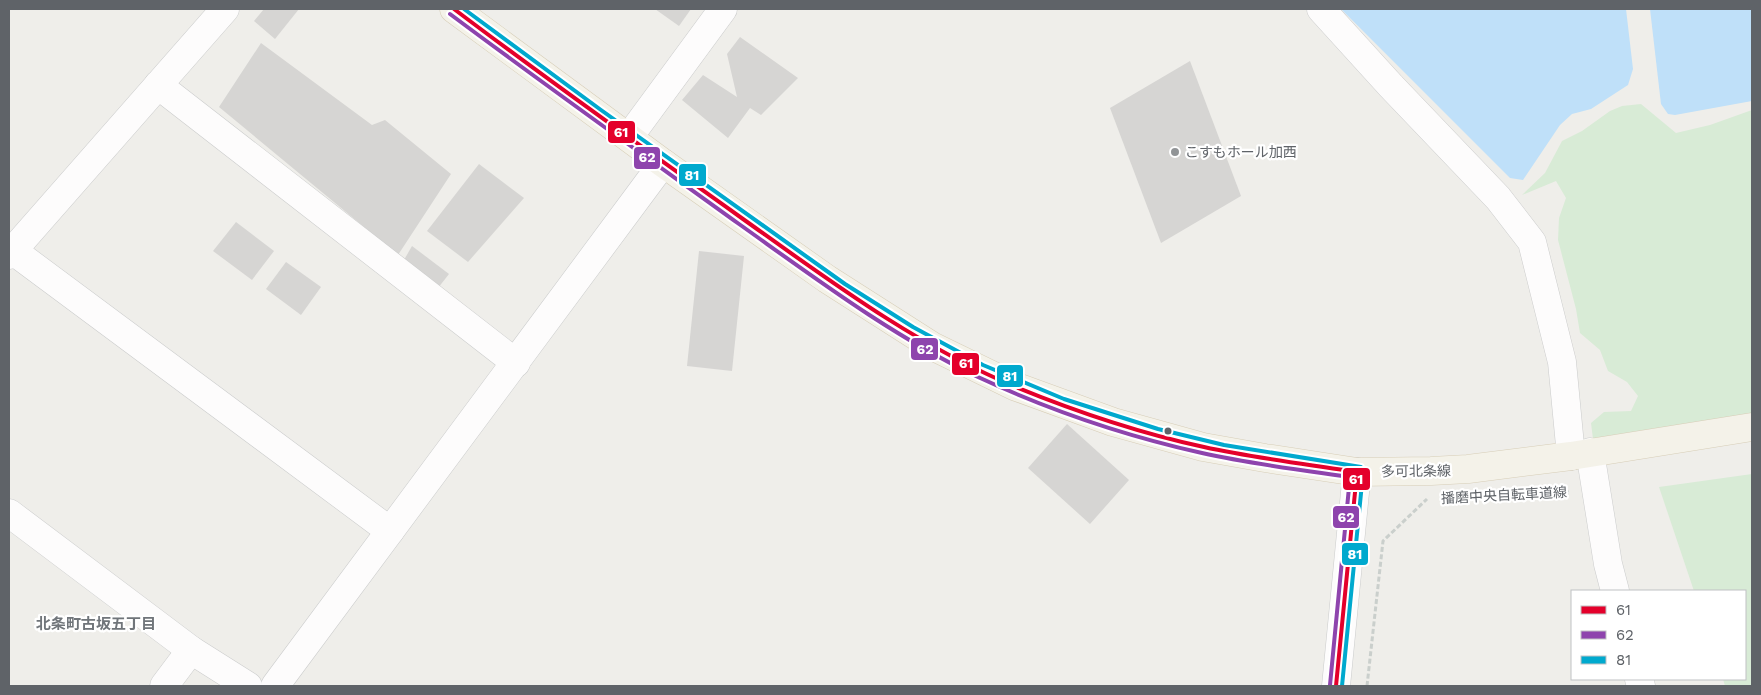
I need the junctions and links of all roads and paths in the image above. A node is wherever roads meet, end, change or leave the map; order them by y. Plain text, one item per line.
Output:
1 (225, 9) edge
2 (454, 9) edge
3 (723, 9) edge
4 (1321, 9) edge
5 (158, 86) junction
6 (629, 137) junction
7 (663, 163) junction
8 (11, 252) edge
9 (516, 362) junction
10 (1752, 427) edge
11 (1580, 454) junction
12 (1357, 472) junction
13 (1595, 486) junction
14 (1472, 498) dead end
15 (1435, 499) dead end
16 (9, 513) edge
17 (390, 531) junction
18 (1615, 590) edge
19 (191, 650) junction
20 (164, 686) edge
21 (248, 686) edge
22 (275, 686) edge
23 (1336, 686) edge
24 (1367, 686) edge

1 - 5 street
2 - 6 main road, 多可北条線
3 - 6 street
4 - 11 street
5 - 8 street
5 - 9 street
6 - 7 main road, 多可北条線
7 - 9 street
7 - 12 main road, 多可北条線
8 - 17 street
9 - 17 street
10 - 11 main road, 多可北条線
11 - 12 main road, 多可北条線
11 - 13 street
12 - 23 street
13 - 14 path, 播磨中央自転車道線
13 - 18 street
15 - 24 path, 播磨中央自転車道線
16 - 19 street
17 - 22 street
19 - 20 street
19 - 21 street

